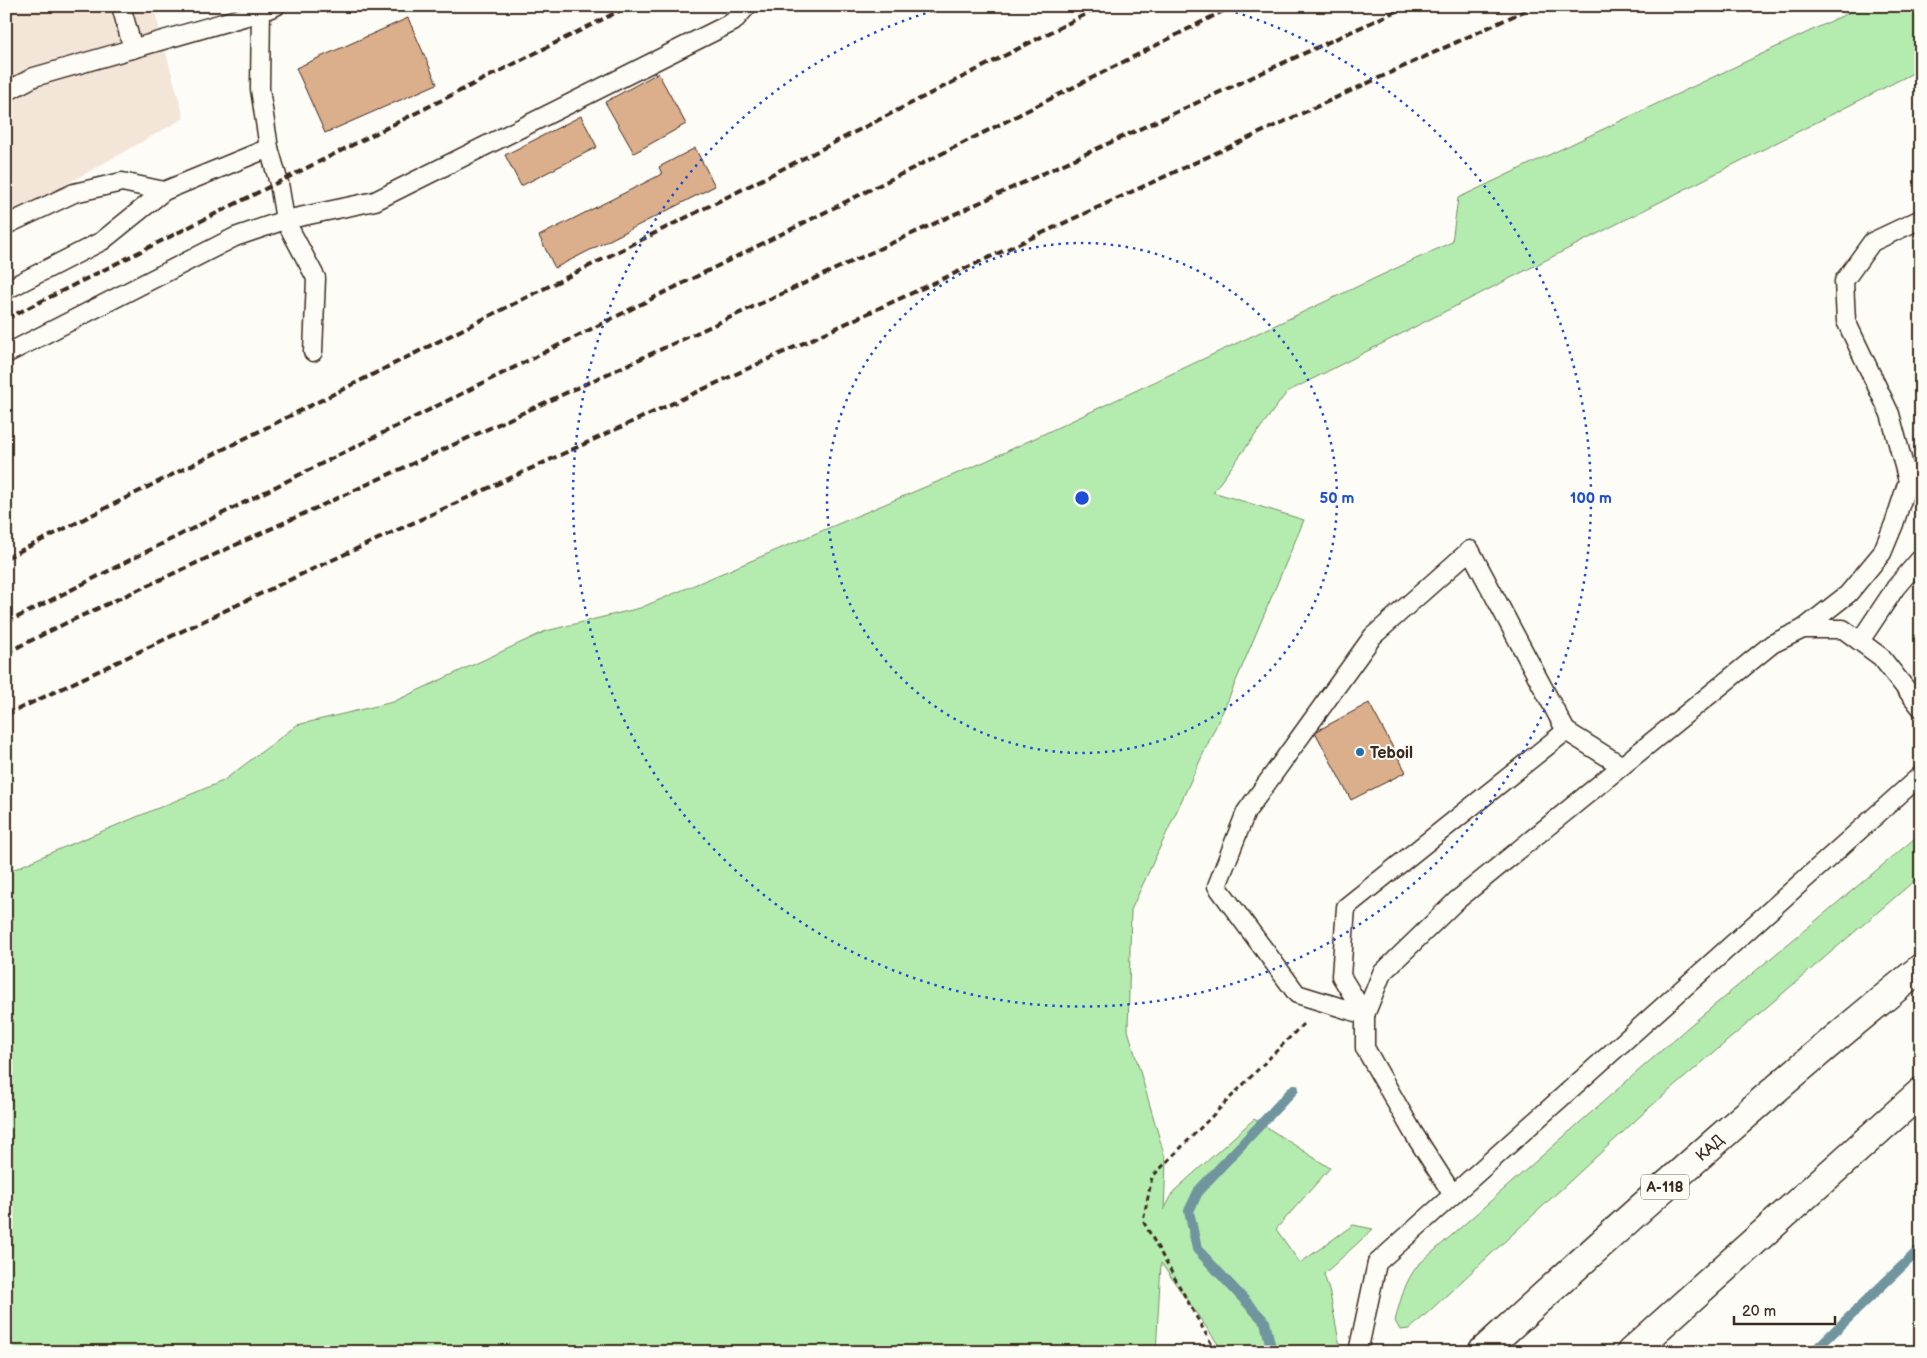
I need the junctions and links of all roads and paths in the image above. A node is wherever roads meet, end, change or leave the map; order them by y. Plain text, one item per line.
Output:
1 (121, 6) edge
2 (746, 6) edge
3 (266, 8) edge
4 (133, 49) junction
5 (6, 92) edge
6 (269, 148) junction
7 (164, 191) junction
8 (1921, 218) edge
9 (285, 220) junction
10 (6, 225) edge
11 (6, 290) edge
12 (313, 352) dead end
13 (6, 354) edge
14 (1921, 558) edge
15 (1803, 629) junction
16 (1860, 641) junction
17 (1921, 708) edge
18 (1566, 731) junction
19 (1622, 766) junction
20 (1921, 775) edge
21 (1921, 968) edge
22 (1324, 1002) junction
23 (1365, 1015) junction
24 (1921, 1092) edge
25 (1454, 1195) junction
26 (1216, 1352) edge
27 (1358, 1352) edge
28 (1482, 1352) edge
29 (1631, 1352) edge

1 - 4 lane
2 - 9 lane
3 - 4 lane
3 - 6 lane
4 - 5 lane
6 - 7 lane
6 - 9 lane
7 - 10 lane
7 - 11 lane
8 - 15 lane
9 - 12 lane
9 - 13 lane
14 - 16 lane
15 - 16 lane
15 - 19 lane
16 - 17 lane
18 - 19 lane
18 - 22 lane
18 - 23 lane
19 - 23 lane
20 - 25 lane
21 - 28 highway, КАД / А-118
22 - 23 lane
22 - 26 path
23 - 25 lane
24 - 29 highway
25 - 27 lane

